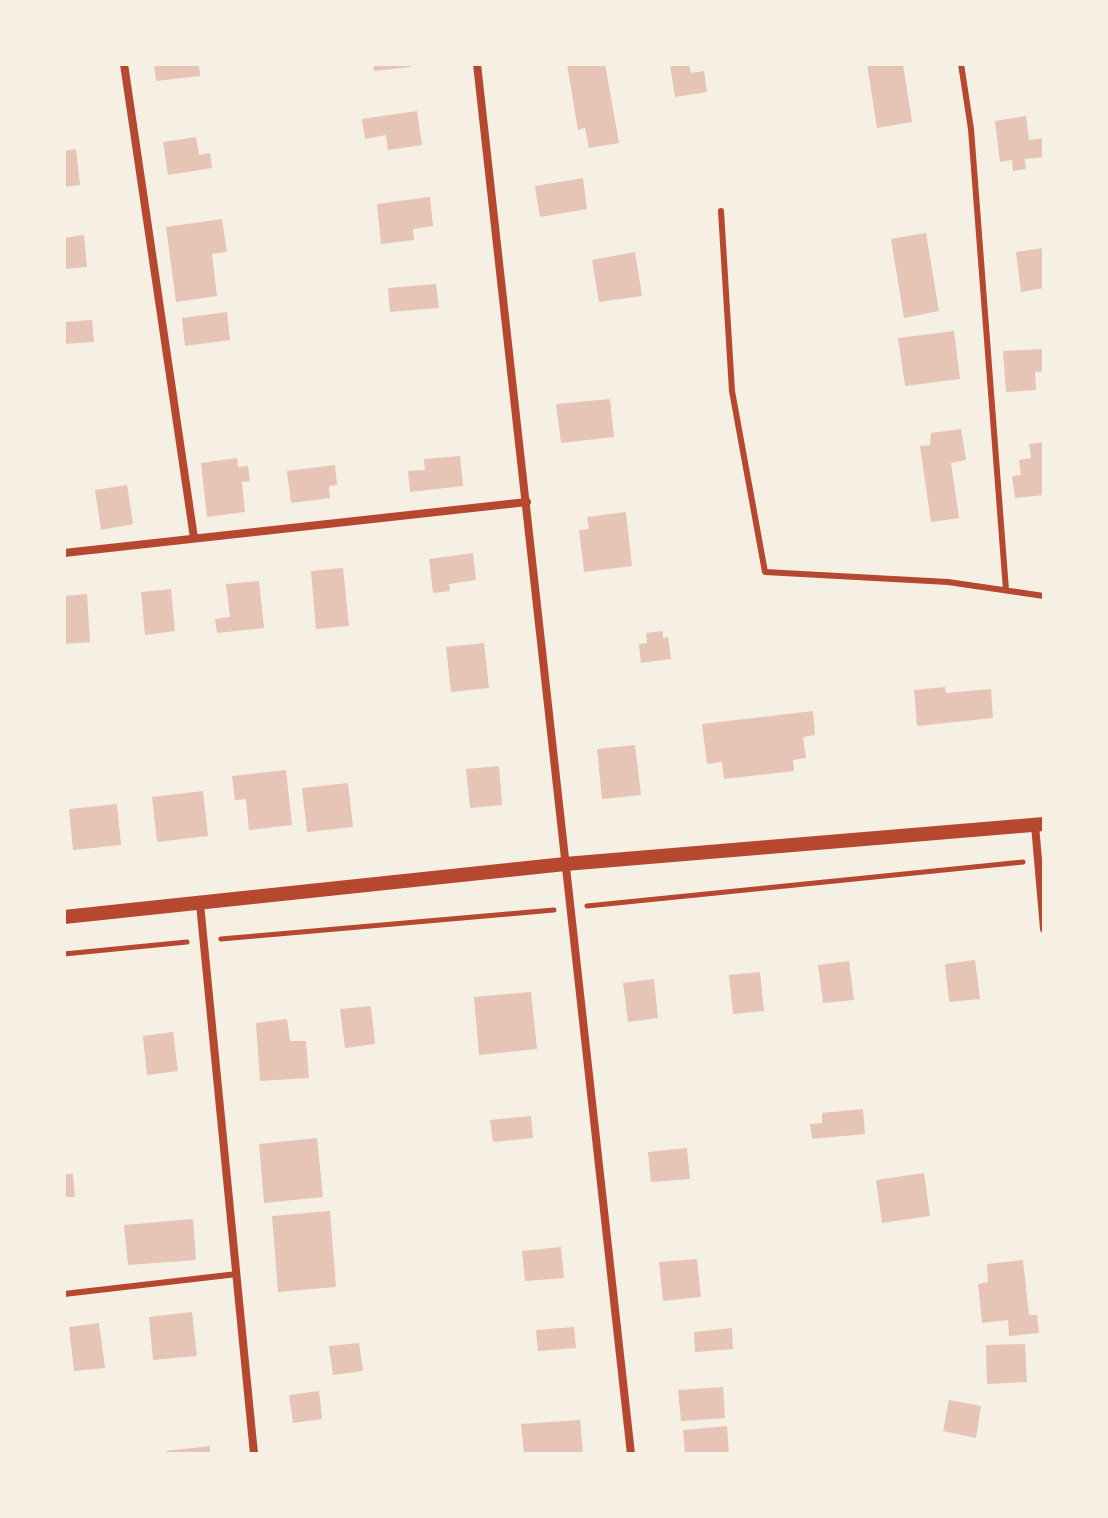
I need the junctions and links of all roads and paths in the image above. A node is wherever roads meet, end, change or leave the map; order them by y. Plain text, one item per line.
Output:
1 (124, 64) edge
2 (477, 64) edge
3 (961, 64) edge
4 (721, 211) dead end
5 (527, 502) junction
6 (194, 538) junction
7 (64, 553) edge
8 (1006, 590) junction
9 (1044, 596) edge
10 (1039, 825) edge
11 (565, 864) junction
12 (200, 904) junction
13 (64, 917) edge
14 (1044, 929) edge
15 (237, 1274) junction
16 (64, 1294) edge
17 (254, 1454) edge
18 (631, 1454) edge

1 - 6 street
2 - 5 street
3 - 8 lane
4 - 8 lane
5 - 6 street
5 - 11 street
6 - 7 street
8 - 9 lane
10 - 11 street
10 - 14 street
11 - 12 street
11 - 18 street
12 - 13 street
12 - 15 street
15 - 16 lane
15 - 17 street

